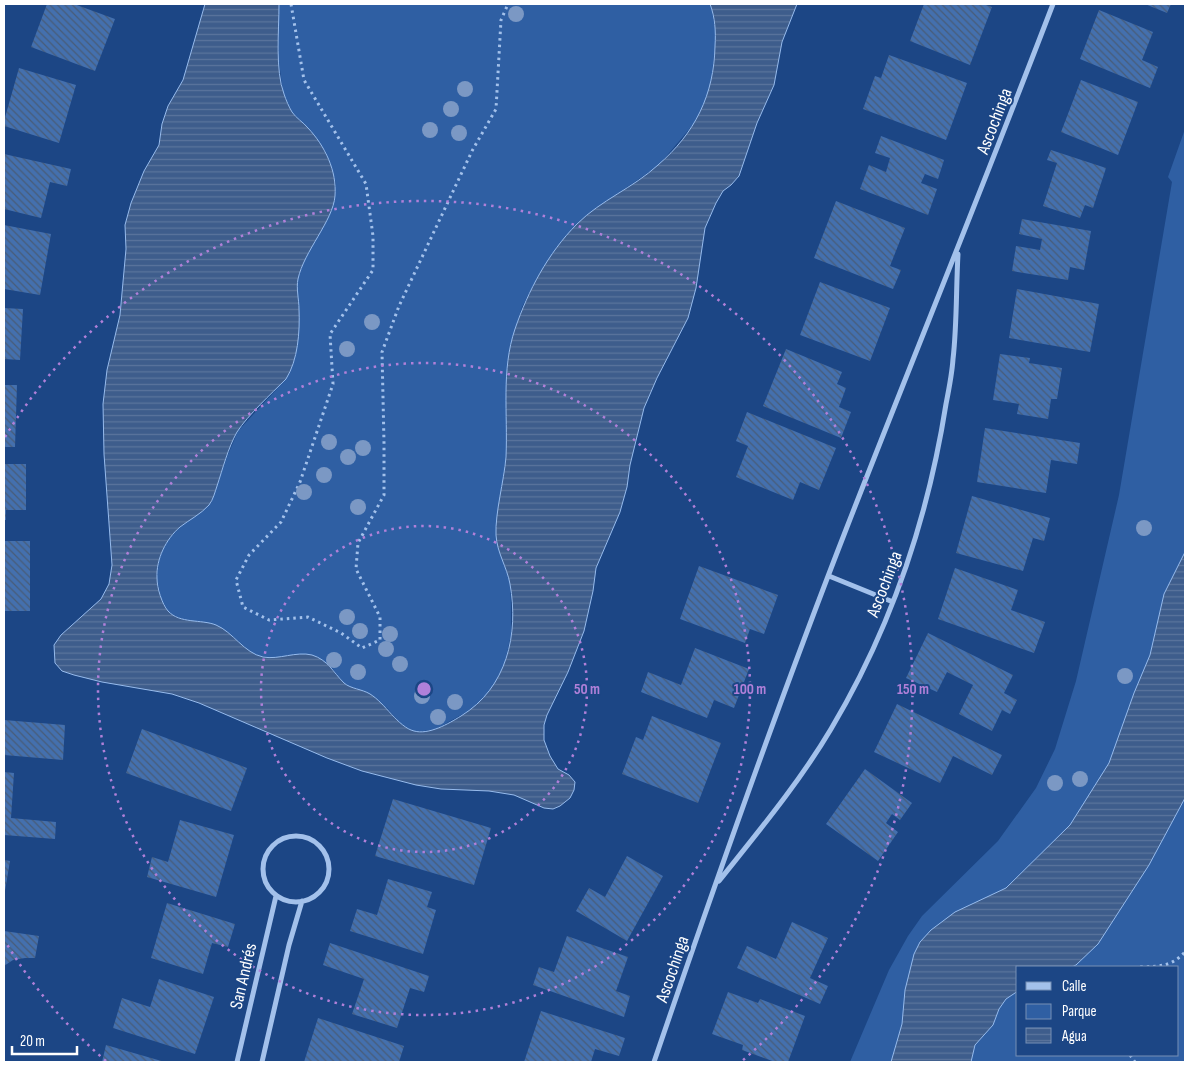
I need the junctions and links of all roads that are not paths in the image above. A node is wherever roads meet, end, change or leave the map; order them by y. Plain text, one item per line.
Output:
1 (1053, 4) edge
2 (959, 248) junction
3 (829, 576) junction
4 (893, 602) junction
5 (716, 884) junction
6 (276, 896) junction
7 (302, 901) junction
8 (237, 1062) edge
9 (262, 1062) edge
10 (654, 1062) edge

1 - 2 street, Ascochinga
2 - 3 street, Ascochinga
2 - 4 street, Ascochinga
3 - 4 street
3 - 5 street, Ascochinga
4 - 5 street, Ascochinga
5 - 10 street, Ascochinga
6 - 7 street
6 - 7 street
6 - 8 street, San Andrés
7 - 9 street

